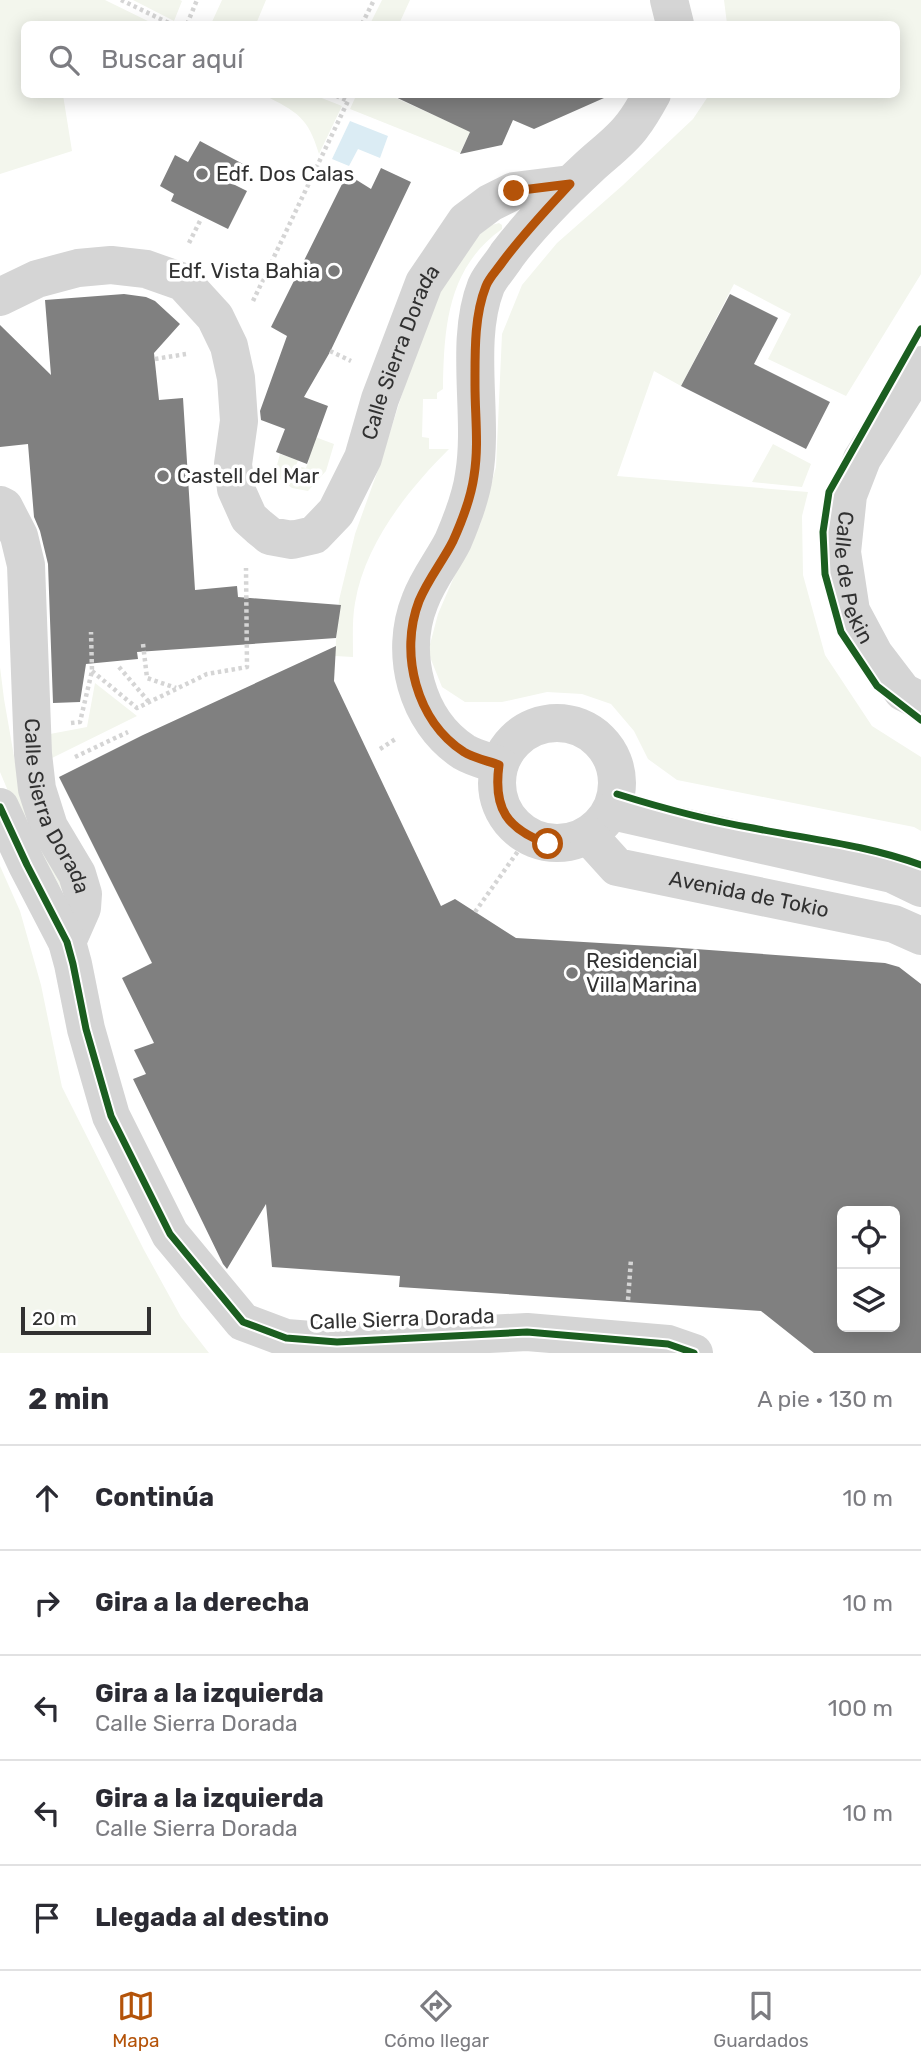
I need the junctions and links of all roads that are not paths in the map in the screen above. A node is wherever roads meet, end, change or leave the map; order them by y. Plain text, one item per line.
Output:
1 (669, 0) edge
2 (674, 21) edge
3 (650, 98) edge
4 (570, 184) junction
5 (0, 298) edge
6 (921, 365) edge
7 (0, 505) edge
8 (921, 701) edge
9 (499, 765) junction
10 (0, 807) edge
11 (600, 823) junction
12 (921, 888) edge
13 (921, 936) edge
14 (67, 942) junction
15 (694, 1353) edge

1 - 2 street
3 - 4 street
4 - 5 street, Calle Sierra Dorada
4 - 9 street
6 - 8 street, Calle de Pekin
7 - 14 street, Calle Sierra Dorada
9 - 11 street
9 - 11 street
10 - 14 street
11 - 12 street
11 - 13 street, Avenida de Tokio
14 - 15 street, Calle Sierra Dorada

